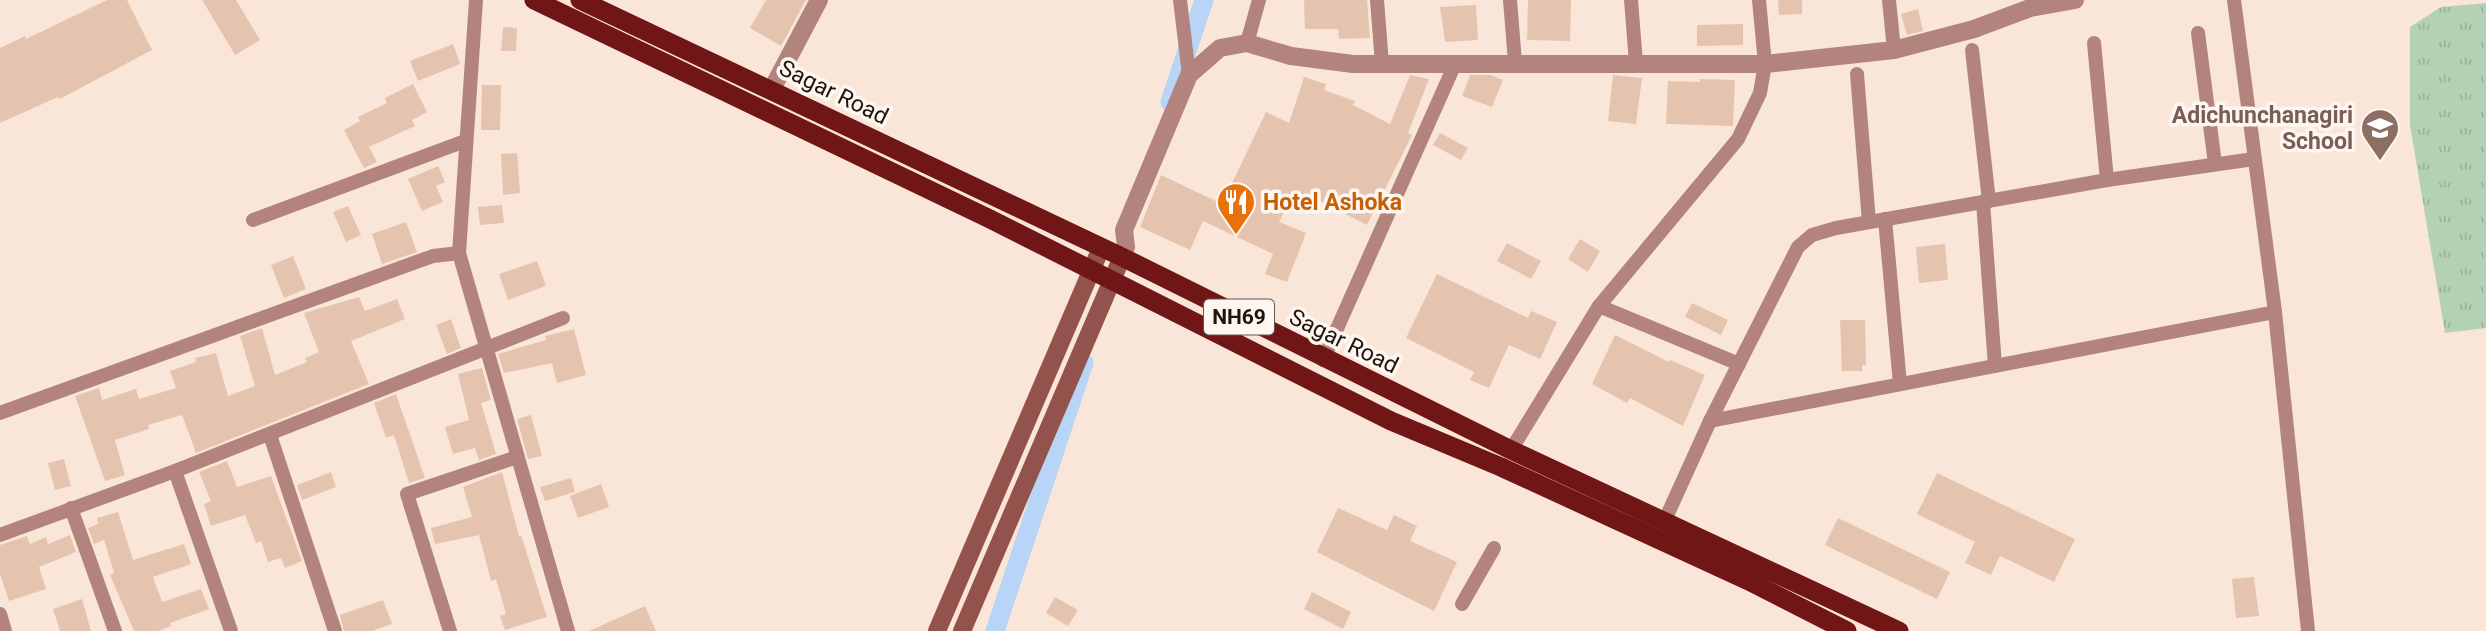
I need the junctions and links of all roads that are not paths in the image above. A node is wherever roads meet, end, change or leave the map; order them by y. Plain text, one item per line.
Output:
1 (477, 0) edge
2 (534, 0) edge
3 (580, 0) edge
4 (819, 0) edge
5 (1180, 0) edge
6 (1259, 0) edge
7 (1377, 0) edge
8 (1510, 0) edge
9 (1630, 0) edge
10 (1759, 0) edge
11 (1889, 0) edge
12 (2075, 0) edge
13 (2234, 0) edge
14 (2029, 4) edge
15 (2198, 33) dead end
16 (1247, 43) junction
17 (2094, 43) dead end
18 (1894, 50) junction
19 (1972, 50) dead end
20 (1515, 62) junction
21 (1636, 63) junction
22 (1382, 64) junction
23 (1455, 64) junction
24 (1765, 64) junction
25 (1857, 74) dead end
26 (1189, 75) junction
27 (772, 89) junction
28 (464, 141) junction
29 (2254, 159) junction
30 (2215, 164) junction
31 (2107, 180) junction
32 (1986, 201) junction
33 (1885, 219) junction
34 (253, 220) dead end
35 (1869, 222) junction
36 (1124, 230) junction
37 (1101, 248) junction
38 (459, 253) junction
39 (1122, 257) junction
40 (1090, 271) junction
41 (1111, 282) junction
42 (1599, 306) junction
43 (2275, 312) junction
44 (563, 318) dead end
45 (486, 350) junction
46 (1323, 360) junction
47 (1739, 364) junction
48 (1995, 366) junction
49 (1900, 384) junction
50 (0, 413) edge
51 (1710, 421) junction
52 (270, 435) junction
53 (1511, 450) junction
54 (517, 457) junction
55 (175, 471) junction
56 (71, 508) junction
57 (1665, 520) junction
58 (0, 535) edge
59 (1494, 548) dead end
60 (1462, 604) dead end
61 (0, 614) edge
62 (4, 631) edge
63 (114, 631) edge
64 (231, 631) edge
65 (335, 631) edge
66 (450, 631) edge
67 (568, 631) edge
68 (937, 631) edge
69 (962, 631) edge
70 (1847, 631) edge
71 (1899, 631) edge
72 (2308, 631) edge

1 - 28 street
2 - 40 highway, Sagar Road / NH69
3 - 27 highway, Sagar Road / NH69
4 - 27 street
5 - 26 street
6 - 16 street
7 - 22 street
8 - 20 street
9 - 21 street
10 - 24 street
11 - 18 street
12 - 14 street
13 - 29 street
14 - 18 street
15 - 30 street
16 - 22 street
16 - 26 street
17 - 31 street
18 - 24 street
19 - 32 street
20 - 21 street
20 - 23 street
21 - 24 street
22 - 23 street
23 - 46 street
24 - 42 street
25 - 35 street
26 - 36 street
27 - 37 highway, Sagar Road / NH69
28 - 34 street
28 - 38 street
29 - 30 street
29 - 43 street
30 - 31 street
31 - 32 street
32 - 33 street
32 - 48 street
33 - 35 street
33 - 49 street
35 - 47 street
36 - 37 street
36 - 39 street
37 - 39 highway, Sagar Road / NH69
37 - 40 main road
38 - 45 street
38 - 50 street
39 - 41 main road
39 - 46 highway, Sagar Road / NH69
40 - 41 highway, Sagar Road / NH69
40 - 68 main road
41 - 69 main road
41 - 70 highway, Sagar Road / NH69
42 - 47 street
42 - 53 street
43 - 48 street
43 - 72 street
44 - 45 street
45 - 52 street
45 - 54 street
46 - 53 highway, Sagar Road / NH69
47 - 51 street
48 - 49 street
49 - 51 street
51 - 57 street
52 - 55 street
52 - 65 street
53 - 57 highway, Sagar Road / NH69
54 - 66 street
54 - 67 street
55 - 56 street
55 - 64 street
56 - 58 street
56 - 63 street
57 - 71 highway, Sagar Road / NH69
59 - 60 street
61 - 62 street

